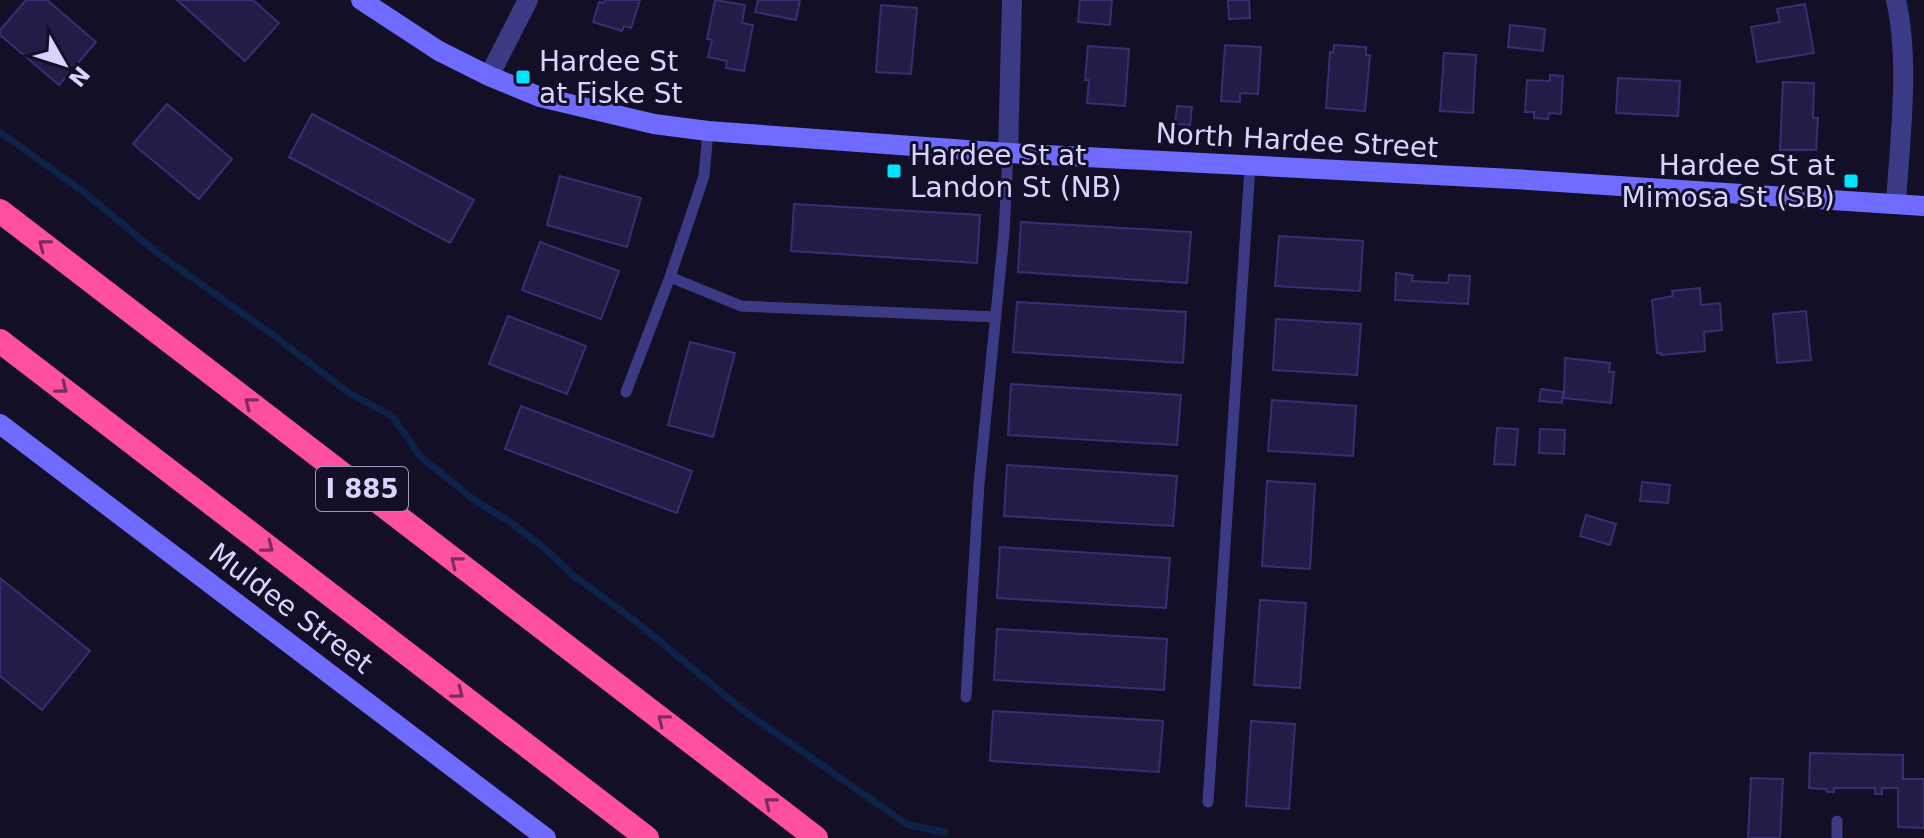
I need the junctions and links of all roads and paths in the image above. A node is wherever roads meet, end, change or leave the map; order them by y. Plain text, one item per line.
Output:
1 (361, 0) edge
2 (528, 0) edge
3 (1012, 0) edge
4 (1896, 0) edge
5 (489, 76) junction
6 (708, 131) junction
7 (1008, 153) junction
8 (1250, 167) junction
9 (1896, 202) junction
10 (1924, 206) edge
11 (0, 211) edge
12 (670, 277) junction
13 (996, 317) junction
14 (0, 341) edge
15 (626, 392) dead end
16 (0, 424) edge
17 (966, 697) dead end
18 (1208, 802) dead end
19 (1837, 821) dead end
20 (546, 838) edge
21 (647, 838) edge
22 (816, 838) edge
23 (1837, 838) edge

1 - 5 street, North Hardee Street
2 - 5 street
3 - 7 street
4 - 9 street
5 - 6 street, North Hardee Street
6 - 7 street, North Hardee Street
6 - 12 lane
7 - 8 street, North Hardee Street
7 - 13 lane
8 - 9 street, North Hardee Street
8 - 18 lane
9 - 10 street, North Hardee Street
22 -> 11 highway, I 885
12 - 13 lane
12 - 15 lane
13 - 17 lane
14 -> 21 highway
16 - 20 street, Muldee Street
19 - 23 lane

